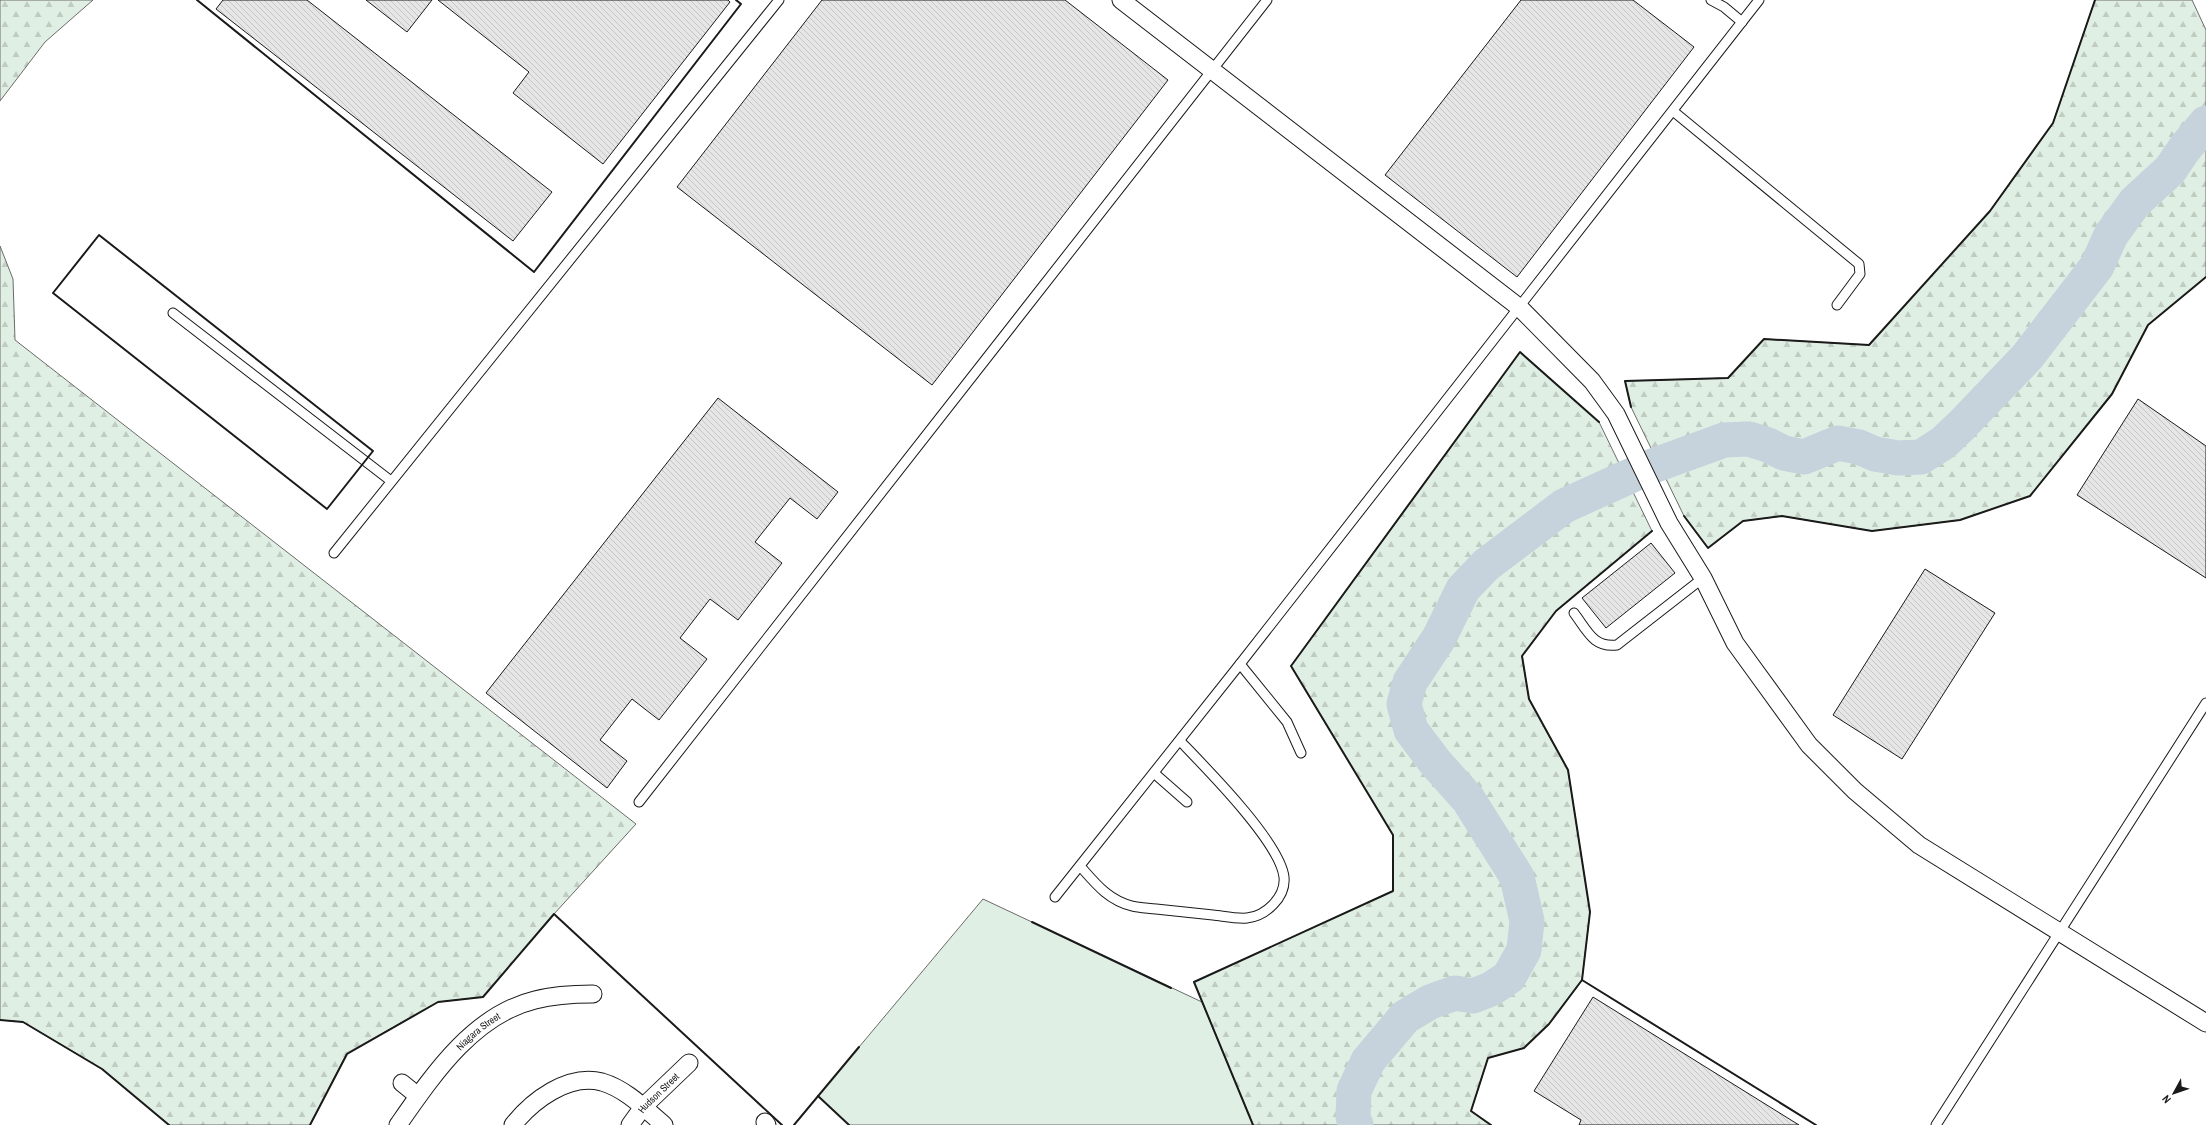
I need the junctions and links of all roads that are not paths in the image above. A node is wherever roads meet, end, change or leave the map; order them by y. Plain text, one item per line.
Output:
1 (779, 0) edge
2 (1121, 0) edge
3 (1267, 0) edge
4 (1710, 0) edge
5 (1759, 0) edge
6 (1742, 22) junction
7 (1212, 71) junction
8 (1673, 111) junction
9 (1837, 305) dead end
10 (1520, 308) junction
11 (173, 313) dead end
12 (392, 482) junction
13 (334, 553) dead end
14 (1703, 578) junction
15 (1574, 613) dead end
16 (1240, 664) junction
17 (2206, 703) edge
18 (1180, 741) junction
19 (1301, 753) dead end
20 (1154, 773) junction
21 (639, 802) dead end
22 (1187, 802) dead end
23 (1080, 866) junction
24 (1055, 897) dead end
25 (2060, 932) junction
26 (593, 994) dead end
27 (2206, 1023) edge
28 (689, 1063) dead end
29 (402, 1083) dead end
30 (418, 1096) junction
31 (643, 1107) junction
32 (398, 1125) edge
33 (513, 1125) edge
34 (630, 1125) edge
35 (664, 1125) edge
36 (1936, 1125) edge

1 - 12 lane
2 - 7 street
3 - 7 lane
4 - 6 lane
5 - 6 lane
6 - 8 lane
7 - 10 street
7 - 21 lane
8 - 9 lane
8 - 10 lane
10 - 14 street
10 - 16 lane
11 - 12 lane
12 - 13 lane
14 - 15 lane
14 - 25 street
16 - 18 lane
16 - 19 lane
17 - 25 lane
18 - 20 lane
18 - 23 lane
20 - 22 lane
20 - 23 lane
23 - 24 lane
25 - 27 street
25 - 36 lane
26 - 30 street, Niagara Street
28 - 31 street, Hudson Street
29 - 30 street
30 - 32 street, Niagara Street
31 - 33 street
31 - 34 street, Hudson Street
31 - 35 street

